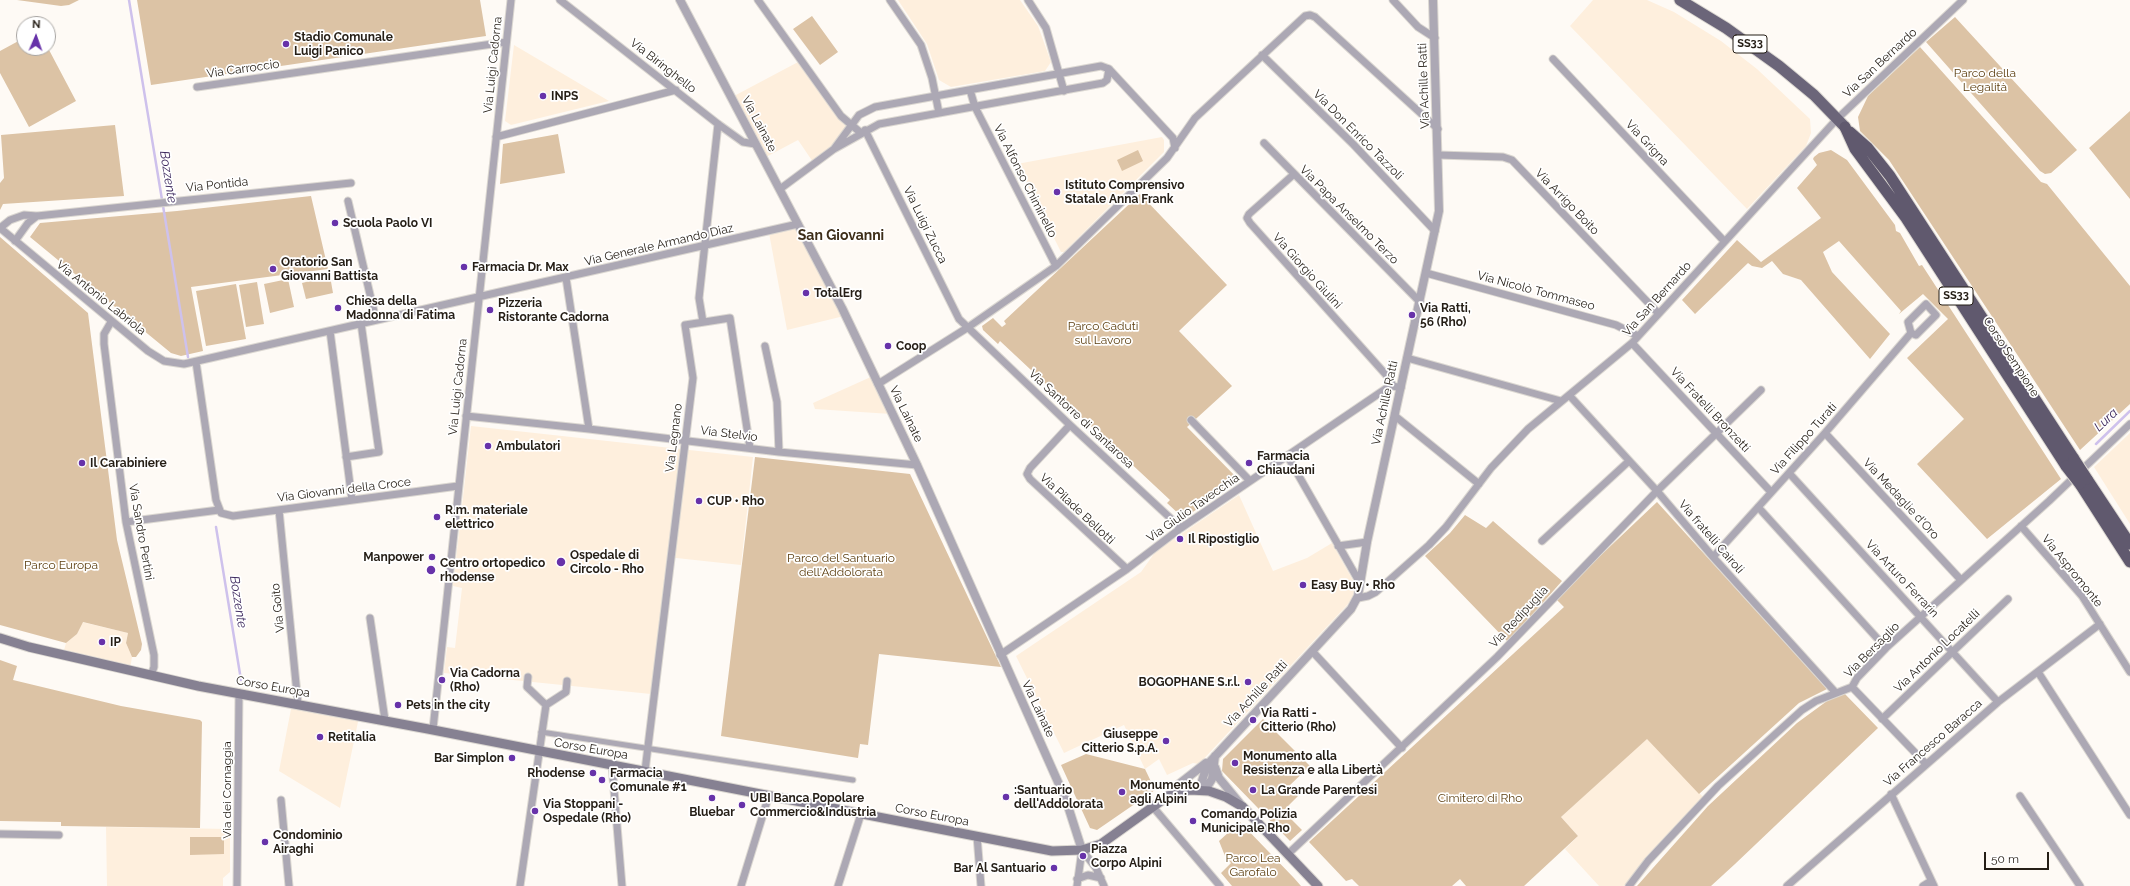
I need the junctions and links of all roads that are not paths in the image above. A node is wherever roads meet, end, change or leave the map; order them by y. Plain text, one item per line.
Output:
1 (511, 0) edge
2 (560, 0) edge
3 (680, 0) edge
4 (758, 0) edge
5 (890, 0) edge
6 (1028, 0) edge
7 (1393, 0) edge
8 (1433, 0) edge
9 (1680, 0) edge
10 (1963, 0) edge
11 (1435, 38) junction
12 (506, 42) junction
13 (1262, 55) junction
14 (1553, 59) dead end
15 (1109, 69) junction
16 (1061, 74) junction
17 (197, 87) dead end
18 (676, 90) junction
19 (970, 90) junction
20 (1064, 90) junction
21 (936, 96) junction
22 (975, 107) junction
23 (939, 113) junction
24 (859, 115) junction
25 (1841, 123) junction
26 (718, 124) junction
27 (853, 125) junction
28 (1438, 129) junction
29 (865, 130) junction
30 (496, 138) junction
31 (1264, 143) dead end
32 (755, 144) junction
33 (1175, 148) junction
34 (834, 149) junction
35 (1438, 155) junction
36 (1293, 175) junction
37 (351, 183) dead end
38 (780, 189) junction
39 (348, 201) dead end
40 (37, 216) junction
41 (798, 224) junction
42 (0, 228) edge
43 (1435, 231) junction
44 (15, 241) junction
45 (1724, 241) junction
46 (704, 245) junction
47 (1056, 266) junction
48 (1426, 273) junction
49 (566, 278) junction
50 (478, 296) junction
51 (1420, 302) junction
52 (1658, 313) junction
53 (376, 320) junction
54 (111, 322) junction
55 (703, 322) junction
56 (361, 323) junction
57 (967, 328) junction
58 (330, 331) junction
59 (1911, 333) dead end
60 (1638, 336) junction
61 (1632, 343) junction
62 (765, 346) dead end
63 (1408, 358) junction
64 (196, 362) junction
65 (878, 384) junction
66 (1397, 387) junction
67 (1762, 390) dead end
68 (1569, 394) junction
69 (1561, 401) junction
70 (466, 416) junction
71 (1395, 416) junction
72 (1191, 420) dead end
73 (2130, 424) edge
74 (1070, 425) junction
75 (589, 428) junction
76 (1825, 433) junction
77 (1717, 434) junction
78 (684, 440) junction
79 (750, 448) junction
80 (779, 452) junction
81 (1288, 456) junction
82 (346, 457) junction
83 (1629, 461) junction
84 (917, 465) junction
85 (1789, 473) junction
86 (1250, 481) junction
87 (2084, 482) junction
88 (1479, 484) junction
89 (458, 486) junction
90 (1657, 491) junction
91 (1772, 492) junction
92 (352, 500) junction
93 (1758, 507) junction
94 (218, 510) junction
95 (279, 510) junction
96 (126, 522) junction
97 (2020, 526) junction
98 (1181, 528) junction
99 (1542, 541) dead end
100 (1367, 542) junction
101 (2130, 544) edge
102 (1338, 546) junction
103 (1713, 557) junction
104 (2130, 562) edge
105 (1127, 569) junction
106 (1960, 580) junction
107 (1360, 583) junction
108 (1358, 598) junction
109 (2008, 599) dead end
110 (1921, 616) junction
111 (370, 618) dead end
112 (2100, 624) junction
113 (0, 638) edge
114 (1886, 648) junction
115 (1312, 651) junction
116 (1953, 651) junction
117 (1000, 655) junction
118 (2038, 672) junction
119 (2130, 672) edge
120 (151, 675) junction
121 (528, 676) dead end
122 (568, 681) dead end
123 (1852, 687) junction
124 (239, 693) junction
125 (1836, 693) junction
126 (1998, 702) junction
127 (298, 704) junction
128 (546, 705) junction
129 (1882, 719) junction
130 (385, 720) junction
131 (432, 729) junction
132 (541, 732) junction
133 (648, 748) junction
134 (1402, 748) junction
135 (538, 752) junction
136 (1215, 756) junction
137 (1926, 764) junction
138 (612, 765) junction
139 (645, 771) junction
140 (853, 780) dead end
141 (1205, 790) junction
142 (1891, 794) junction
143 (769, 795) junction
144 (1168, 796) junction
145 (2020, 796) dead end
146 (281, 800) dead end
147 (1243, 806) junction
148 (1153, 807) junction
149 (861, 814) junction
150 (2130, 815) edge
151 (0, 834) edge
152 (59, 835) dead end
153 (977, 836) junction
154 (1082, 850) junction
155 (1288, 854) junction
156 (1101, 878) junction
157 (1077, 883) edge
158 (1932, 883) edge
159 (237, 886) edge
160 (289, 886) edge
161 (520, 886) edge
162 (622, 886) edge
163 (741, 886) edge
164 (838, 886) edge
165 (981, 886) edge
166 (1104, 886) edge
167 (1220, 886) edge
168 (1318, 886) edge
169 (1629, 886) edge
170 (1787, 886) edge
171 (1923, 886) edge
172 (2080, 886) edge

1 - 12 street, Via Luigi Cadorna
2 - 18 street, Via Biringhello
3 - 32 street, Via Lainate
4 - 27 street
5 - 21 street
6 - 16 street
7 - 11 street
8 - 11 street, Via Achille Ratti
9 - 25 main road, Corso Sempione / SS33
10 - 25 street, Via San Bernardo
11 - 28 street, Via Achille Ratti
12 - 17 street, Via Carroccio
12 - 30 street, Via Luigi Cadorna
13 - 28 street
13 - 33 street
13 - 43 street, Via Don Enrico Tazzoli
14 - 45 street, Via Grigna
15 - 16 street
15 - 20 street
15 - 33 street
16 - 19 street
16 - 20 street
18 - 26 street, Via Biringhello
18 - 30 street
19 - 21 street
19 - 22 street, Via Alfonso Chiminello
20 - 22 street
21 - 23 street
21 - 24 street
22 - 23 street
22 - 47 street, Via Alfonso Chiminello
23 - 29 street
24 - 27 street
24 - 29 street
25 - 45 street, Via San Bernardo
25 - 87 highway, Corso Sempione / SS33, bridge
26 - 32 street, Via Biringhello
26 - 46 street
27 - 29 street
27 - 34 street
28 - 35 street, Via Achille Ratti
29 - 34 street
29 - 57 street, Via Luigi Zucca
30 - 50 street, Via Luigi Cadorna
31 - 36 street, Via Papa Anselmo Terzo
32 - 38 street, Via Lainate
33 - 47 street
34 - 38 street
35 - 43 street, Via Achille Ratti
35 - 52 street, Via Arrigo Boito
36 - 51 street, Via Papa Anselmo Terzo
36 - 66 street, Via Giorgio Giulini
37 - 40 street, Via Pontida
38 - 41 street, Via Lainate
39 - 53 street
40 - 42 street, Via Pontida
40 - 44 street
41 - 46 street, Via Generale Armando Diaz
41 - 65 street, Via Lainate
42 - 44 street, Via Antonio Labriola
43 - 48 street, Via Achille Ratti
44 - 54 street, Via Antonio Labriola
45 - 52 street, Via San Bernardo
46 - 49 street, Via Generale Armando Diaz
46 - 55 street
47 - 57 street
48 - 51 street, Via Achille Ratti
48 - 60 street, Via Nicolò Tommaseo
49 - 50 street, Via Generale Armando Diaz
49 - 75 street
50 - 53 street, Via Generale Armando Diaz
50 - 70 street, Via Luigi Cadorna
51 - 63 street, Via Achille Ratti
52 - 60 street, Via San Bernardo
53 - 56 street, Via Generale Armando Diaz
54 - 64 street, Via Antonio Labriola
54 - 96 street, Via Sandro Pertini
55 - 78 street, Via Legnano
55 - 79 street, Via Legnano
56 - 58 street, Via Generale Armando Diaz
56 - 82 street
57 - 65 street
57 - 74 street, Via Santorre di Santarosa
58 - 64 street, Via Generale Armando Diaz
58 - 82 street
59 - 76 street, Via Filippo Turati
60 - 61 street, Via San Bernardo
61 - 68 street, Via San Bernardo
61 - 77 street, Via Fratelli Bronzetti
62 - 80 street
63 - 66 street, Via Achille Ratti
63 - 69 street
64 - 94 street
65 - 84 street, Via Lainate
66 - 71 street, Via Achille Ratti
66 - 81 street, Via Giulio Tavecchia
67 - 77 street, Via Redipuglia
68 - 69 street, Via San Bernardo
68 - 83 street, Via fratelli Cairoli
69 - 88 street, Via San Bernardo
70 - 75 street, Via Stelvio
70 - 89 street, Via Luigi Cadorna
71 - 88 street
71 - 100 street, Via Achille Ratti
72 - 86 street
73 - 97 street, Via Bersaglio
74 - 98 street, Via Santorre di Santarosa
74 - 105 street, Via Pilade Bellotti
75 - 78 street, Via Stelvio
76 - 85 street, Via Filippo Turati
76 - 106 street, Via Medaglie d'Oro
77 - 90 street, Via Redipuglia
77 - 91 street, Via Fratelli Bronzetti
78 - 79 street, Via Stelvio
78 - 133 street, Via Legnano
79 - 80 street, Via Stelvio
80 - 84 street, Via Stelvio
81 - 86 street, Via Giulio Tavecchia
81 - 102 street
82 - 92 street
83 - 90 street, Via fratelli Cairoli
83 - 99 street
84 - 117 street, Via Lainate
85 - 91 street, Via Filippo Turati
85 - 110 street, Via Arturo Ferrarin
86 - 98 street, Via Giulio Tavecchia
87 - 101 highway, Corso Sempione / SS33
87 - 104 highway, Corso Sempione / SS33
88 - 108 street, Via San Bernardo
89 - 92 street, Via Giovanni della Croce
89 - 131 street, Via Luigi Cadorna
90 - 103 street, Via fratelli Cairoli
90 - 134 street, Via Redipuglia
91 - 93 street, Via Filippo Turati
92 - 95 street, Via Giovanni della Croce
93 - 103 street, Via Filippo Turati
93 - 114 street
94 - 95 street, Via Giovanni della Croce
94 - 96 street
95 - 127 street, Via Goito
96 - 120 street, Via Sandro Pertini
97 - 106 street, Via Bersaglio
97 - 112 street, Via Aspromonte
98 - 105 street, Via Giulio Tavecchia
100 - 102 street
100 - 107 street, Via Achille Ratti
102 - 107 street
103 - 125 street, Via fratelli Cairoli
105 - 117 street, Via Giulio Tavecchia
106 - 110 street, Via Bersaglio
107 - 108 street, Via Achille Ratti
108 - 115 street, Via Achille Ratti
109 - 116 street, Via Antonio Locatelli
110 - 114 street, Via Bersaglio
110 - 116 street, Via Arturo Ferrarin
111 - 130 street
112 - 118 street, Via Francesco Baracca
112 - 119 street, Via Aspromonte
113 - 120 main road, Corso Europa
114 - 123 street, Via Bersaglio
115 - 134 street
115 - 136 street, Via Achille Ratti
116 - 126 street, Via Arturo Ferrarin
116 - 129 street, Via Antonio Locatelli
117 - 154 street, Via Lainate
118 - 126 street, Via Francesco Baracca
118 - 150 street
120 - 124 main road, Corso Europa
121 - 128 street
122 - 128 street
123 - 125 street, Via Bersaglio
123 - 129 street
124 - 127 main road, Corso Europa
124 - 159 street, Via dei Cornaggia
125 - 169 street, Via Bersaglio
126 - 137 street, Via Francesco Baracca
127 - 130 main road, Corso Europa
128 - 132 street
129 - 137 street
130 - 131 main road, Corso Europa
131 - 135 main road, Corso Europa
132 - 133 street
132 - 135 street
133 - 139 street, Via Legnano
133 - 140 street
134 - 155 street, Via Redipuglia
135 - 138 main road, Corso Europa
135 - 161 street
136 - 141 street
136 - 144 street, Via Achille Ratti
136 - 147 street
137 - 142 street, Via Francesco Baracca
138 - 139 main road, Corso Europa
138 - 162 street
139 - 143 main road, Corso Europa
141 - 144 main road, Corso Europa
141 - 147 main road, Corso Europa
142 - 158 street
142 - 170 street, Via Francesco Baracca
143 - 149 main road, Corso Europa
143 - 163 street
144 - 148 main road, Corso Europa
145 - 172 street
146 - 160 street
147 - 155 main road, Corso Europa
148 - 154 main road, Corso Europa
148 - 167 street
149 - 153 main road, Corso Europa
149 - 164 street
151 - 152 street
153 - 154 main road, Corso Europa
153 - 165 street
154 - 156 street
154 - 157 street
155 - 168 main road, Corso Europa
156 - 157 street
156 - 166 street
158 - 171 street

